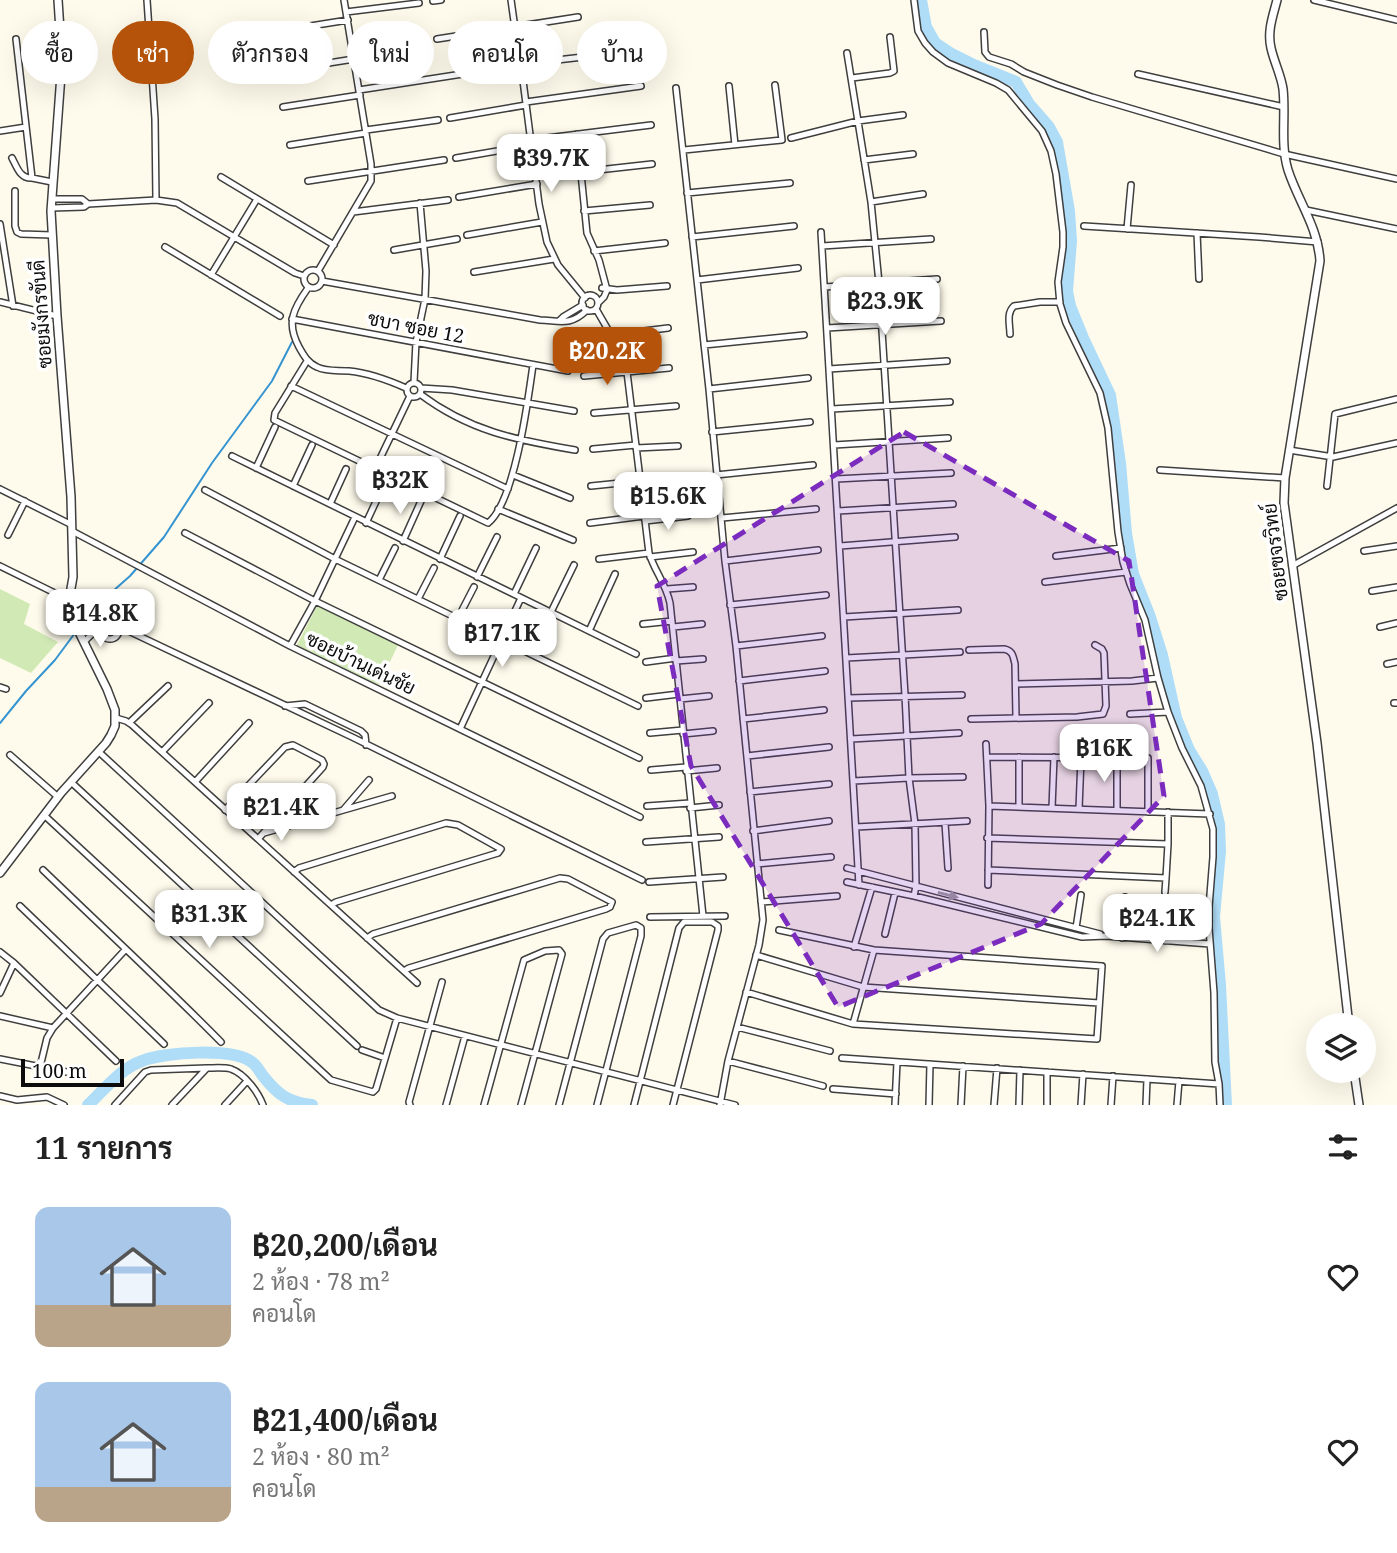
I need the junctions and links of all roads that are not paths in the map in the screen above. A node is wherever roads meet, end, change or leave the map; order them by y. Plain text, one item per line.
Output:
1 (58, 0) edge
2 (148, 0) edge
3 (345, 0) edge
4 (441, 0) edge
5 (511, 0) edge
6 (914, 0) edge
7 (1277, 0) edge
8 (1314, 0) edge
9 (433, 1) edge
10 (419, 3) dead end
11 (346, 12) junction
12 (578, 17) dead end
13 (348, 20) joint
14 (1397, 20) edge
15 (513, 21) edge
16 (550, 21) edge
17 (333, 22) edge
18 (984, 32) dead end
19 (448, 37) edge
20 (890, 37) dead end
21 (16, 38) dead end
22 (438, 39) dead end
23 (848, 53) dead end
24 (1138, 74) dead end
25 (448, 78) edge
26 (852, 78) junction
27 (358, 84) edge
28 (523, 84) edge
29 (775, 85) dead end
30 (640, 86) dead end
31 (729, 86) dead end
32 (676, 88) dead end
33 (360, 93) junction
34 (526, 104) junction
35 (283, 107) dead end
36 (1284, 107) junction
37 (903, 115) dead end
38 (450, 118) dead end
39 (438, 120) dead end
40 (858, 121) junction
41 (651, 125) dead end
42 (26, 127) junction
43 (0, 131) edge
44 (366, 131) junction
45 (577, 134) junction
46 (791, 138) dead end
47 (532, 142) junction
48 (290, 145) dead end
49 (734, 145) junction
50 (684, 150) junction
51 (913, 154) dead end
52 (1284, 155) junction
53 (12, 158) dead end
54 (456, 158) dead end
55 (444, 160) dead end
56 (864, 160) junction
57 (652, 164) dead end
58 (372, 172) junction
59 (580, 172) junction
60 (221, 177) dead end
61 (32, 178) junction
62 (1397, 179) edge
63 (308, 181) dead end
64 (52, 182) junction
65 (790, 183) dead end
66 (537, 184) junction
67 (1131, 185) dead end
68 (15, 191) dead end
69 (687, 193) junction
70 (923, 194) dead end
71 (459, 197) dead end
72 (257, 199) junction
73 (156, 200) junction
74 (448, 200) dead end
75 (871, 202) junction
76 (51, 204) junction
77 (420, 204) junction
78 (650, 205) dead end
79 (1306, 210) junction
80 (584, 211) junction
81 (353, 212) junction
82 (542, 222) junction
83 (0, 224) edge
84 (794, 226) dead end
85 (1084, 226) dead end
86 (1128, 229) junction
87 (1397, 229) edge
88 (821, 232) dead end
89 (1197, 233) junction
90 (52, 235) junction
91 (467, 235) dead end
92 (234, 236) junction
93 (692, 237) junction
94 (457, 239) dead end
95 (931, 239) dead end
96 (1318, 242) junction
97 (665, 243) dead end
98 (876, 243) junction
99 (425, 244) junction
100 (334, 245) junction
101 (822, 246) junction
102 (165, 247) dead end
103 (394, 250) dead end
104 (594, 250) junction
105 (554, 259) junction
106 (798, 268) dead end
107 (318, 271) junction
108 (474, 272) dead end
109 (211, 275) junction
110 (304, 276) junction
111 (937, 279) dead end
112 (1199, 279) dead end
113 (697, 280) junction
114 (322, 281) junction
115 (880, 284) junction
116 (667, 286) dead end
117 (605, 287) junction
118 (825, 287) junction
119 (308, 288) junction
120 (595, 297) junction
121 (585, 298) junction
122 (425, 299) junction
123 (0, 302) edge
124 (1060, 302) junction
125 (13, 306) junction
126 (597, 306) junction
127 (585, 307) junction
128 (57, 316) junction
129 (280, 316) dead end
130 (292, 319) junction
131 (941, 321) dead end
132 (882, 324) junction
133 (668, 328) dead end
134 (827, 328) junction
135 (1010, 334) dead end
136 (612, 335) junction
137 (804, 335) dead end
138 (416, 342) junction
139 (704, 345) junction
140 (307, 361) junction
141 (947, 361) dead end
142 (533, 365) junction
143 (884, 365) junction
144 (668, 368) dead end
145 (829, 369) junction
146 (568, 371) dead end
147 (627, 372) junction
148 (584, 376) dead end
149 (808, 378) dead end
150 (414, 382) junction
151 (291, 386) junction
152 (406, 388) junction
153 (709, 389) junction
154 (420, 391) junction
155 (410, 396) junction
156 (1397, 399) edge
157 (950, 402) dead end
158 (527, 403) junction
159 (676, 406) dead end
160 (887, 406) junction
161 (832, 409) junction
162 (632, 410) junction
163 (574, 411) dead end
164 (594, 413) dead end
165 (810, 422) dead end
166 (275, 428) dead end
167 (712, 432) junction
168 (392, 434) junction
169 (948, 438) dead end
170 (520, 440) junction
171 (889, 443) junction
172 (1397, 443) edge
173 (312, 445) dead end
174 (834, 445) junction
175 (678, 446) dead end
176 (636, 447) junction
177 (593, 449) dead end
178 (575, 450) dead end
179 (1289, 450) junction
180 (232, 456) dead end
181 (1329, 456) junction
182 (813, 465) dead end
183 (256, 468) junction
184 (346, 469) dead end
185 (375, 469) junction
186 (1160, 470) dead end
187 (951, 473) dead end
188 (513, 475) junction
189 (716, 475) junction
190 (891, 475) junction
191 (1285, 478) junction
192 (836, 479) junction
193 (386, 481) dead end
194 (685, 482) dead end
195 (640, 483) junction
196 (1326, 485) dead end
197 (293, 486) junction
198 (591, 486) dead end
199 (0, 489) edge
200 (508, 489) junction
201 (205, 490) dead end
202 (570, 498) dead end
203 (25, 501) junction
204 (421, 502) dead end
205 (330, 504) junction
206 (953, 504) dead end
207 (894, 508) junction
208 (1397, 508) edge
209 (498, 509) junction
210 (816, 509) dead end
211 (838, 511) junction
212 (460, 516) dead end
213 (688, 516) dead end
214 (355, 517) junction
215 (722, 518) junction
216 (645, 519) junction
217 (366, 523) junction
218 (590, 523) dead end
219 (72, 528) junction
220 (185, 533) dead end
221 (8, 535) dead end
222 (497, 537) dead end
223 (955, 537) dead end
224 (573, 540) dead end
225 (403, 541) junction
226 (896, 541) junction
227 (840, 545) junction
228 (1397, 546) edge
229 (395, 548) dead end
230 (536, 548) dead end
231 (1121, 548) junction
232 (818, 550) dead end
233 (1364, 551) dead end
234 (693, 552) dead end
235 (650, 555) junction
236 (1056, 556) dead end
237 (335, 559) junction
238 (440, 559) junction
239 (599, 559) dead end
240 (725, 561) junction
241 (574, 565) dead end
242 (0, 566) edge
243 (1292, 566) junction
244 (433, 568) dead end
245 (1126, 572) junction
246 (615, 574) dead end
247 (477, 577) junction
248 (379, 580) junction
249 (1045, 582) dead end
250 (474, 587) dead end
251 (694, 587) dead end
252 (1397, 587) edge
253 (667, 589) junction
254 (1372, 591) dead end
255 (514, 594) junction
256 (826, 595) dead end
257 (521, 598) junction
258 (418, 599) junction
259 (69, 600) junction
260 (315, 601) junction
261 (730, 605) junction
262 (958, 610) dead end
263 (551, 612) junction
264 (900, 613) junction
265 (844, 617) junction
266 (458, 618) junction
267 (1397, 623) edge
268 (643, 624) dead end
269 (673, 624) junction
270 (702, 624) dead end
271 (118, 626) junction
272 (1380, 626) dead end
273 (101, 629) junction
274 (589, 631) junction
275 (822, 636) dead end
276 (502, 639) junction
277 (84, 642) junction
278 (1095, 645) dead end
279 (290, 646) junction
280 (736, 646) junction
281 (969, 650) dead end
282 (960, 652) dead end
283 (636, 654) dead end
284 (903, 655) junction
285 (846, 658) junction
286 (676, 659) junction
287 (704, 659) dead end
288 (646, 662) dead end
289 (1397, 662) edge
290 (1387, 664) dead end
291 (825, 671) dead end
292 (1158, 678) junction
293 (739, 681) junction
294 (482, 682) junction
295 (1105, 682) junction
296 (1016, 684) junction
297 (168, 686) dead end
298 (905, 695) junction
299 (962, 695) dead end
300 (679, 696) junction
301 (709, 696) dead end
302 (646, 698) dead end
303 (848, 698) junction
304 (209, 703) dead end
305 (285, 706) junction
306 (638, 706) dead end
307 (824, 710) dead end
308 (1168, 712) junction
309 (1130, 715) dead end
310 (116, 718) junction
311 (1016, 718) junction
312 (743, 719) junction
313 (971, 719) dead end
314 (129, 723) junction
315 (249, 723) dead end
316 (460, 729) junction
317 (713, 731) dead end
318 (683, 732) junction
319 (650, 733) dead end
320 (959, 733) dead end
321 (907, 736) junction
322 (851, 739) junction
323 (986, 744) dead end
324 (366, 745) junction
325 (829, 747) dead end
326 (99, 752) junction
327 (162, 752) junction
328 (10, 755) dead end
329 (747, 756) junction
330 (987, 757) junction
331 (1019, 757) junction
332 (639, 758) dead end
333 (1054, 758) junction
334 (1081, 758) junction
335 (1117, 758) junction
336 (717, 768) dead end
337 (686, 769) junction
338 (651, 770) dead end
339 (963, 777) dead end
340 (909, 778) junction
341 (369, 780) dead end
342 (853, 781) junction
343 (71, 782) junction
344 (195, 782) junction
345 (830, 784) dead end
346 (750, 792) junction
347 (392, 796) dead end
348 (58, 797) junction
349 (690, 805) junction
350 (719, 805) dead end
351 (647, 806) dead end
352 (989, 806) junction
353 (1019, 807) junction
354 (1052, 808) junction
355 (1079, 809) junction
356 (225, 810) junction
357 (343, 810) junction
358 (1117, 810) junction
359 (1148, 812) junction
360 (1168, 812) junction
361 (1210, 814) junction
362 (44, 815) junction
363 (640, 817) dead end
364 (829, 821) dead end
365 (967, 821) dead end
366 (945, 823) junction
367 (915, 824) junction
368 (856, 827) junction
369 (753, 831) junction
370 (264, 833) junction
371 (719, 838) dead end
372 (987, 838) junction
373 (258, 839) junction
374 (694, 839) junction
375 (646, 842) dead end
376 (1168, 844) junction
377 (831, 858) dead end
378 (757, 864) junction
379 (847, 868) dead end
380 (948, 868) dead end
381 (1, 869) edge
382 (43, 870) dead end
383 (988, 870) junction
384 (294, 872) junction
385 (859, 872) junction
386 (723, 877) dead end
387 (1166, 878) junction
388 (699, 879) junction
389 (847, 882) dead end
390 (859, 885) junction
391 (988, 885) dead end
392 (916, 886) junction
393 (872, 887) junction
394 (895, 893) junction
395 (837, 895) dead end
396 (1081, 895) dead end
397 (914, 896) junction
398 (1125, 897) dead end
399 (761, 902) junction
400 (331, 905) junction
401 (20, 906) dead end
402 (703, 916) junction
403 (725, 916) dead end
404 (650, 917) dead end
405 (1076, 928) junction
406 (779, 930) dead end
407 (885, 934) dead end
408 (1107, 936) junction
409 (367, 938) junction
410 (1122, 938) junction
411 (1165, 941) junction
412 (1210, 944) junction
413 (854, 947) junction
414 (125, 950) junction
415 (874, 950) junction
416 (0, 952) edge
417 (756, 955) junction
418 (14, 963) junction
419 (404, 971) junction
420 (98, 981) junction
421 (442, 982) dead end
422 (417, 983) dead end
423 (863, 987) junction
424 (746, 992) junction
425 (0, 993) edge
426 (1099, 1003) junction
427 (66, 1013) junction
428 (1348, 1013) edge
429 (0, 1016) edge
430 (397, 1018) junction
431 (853, 1024) junction
432 (431, 1027) junction
433 (737, 1027) junction
434 (53, 1028) junction
435 (465, 1036) junction
436 (221, 1042) dead end
437 (164, 1044) dead end
438 (500, 1045) junction
439 (830, 1051) dead end
440 (536, 1054) junction
441 (385, 1058) junction
442 (842, 1058) dead end
443 (0, 1059) edge
444 (116, 1061) dead end
445 (728, 1061) junction
446 (897, 1062) junction
447 (570, 1063) junction
448 (930, 1064) junction
449 (963, 1066) junction
450 (40, 1067) junction
451 (207, 1068) junction
452 (997, 1068) junction
453 (1020, 1070) junction
454 (605, 1072) junction
455 (1047, 1072) junction
456 (1083, 1074) junction
457 (82, 1075) dead end
458 (1113, 1076) junction
459 (1147, 1079) junction
460 (247, 1081) junction
461 (640, 1081) junction
462 (1179, 1081) junction
463 (1356, 1083) edge
464 (1219, 1084) junction
465 (823, 1086) dead end
466 (677, 1090) junction
467 (833, 1090) dead end
468 (896, 1094) junction
469 (0, 1096) edge
470 (720, 1103) edge
471 (64, 1105) edge
472 (115, 1105) edge
473 (172, 1105) edge
474 (225, 1105) edge
475 (263, 1105) edge
476 (410, 1105) edge
477 (446, 1105) edge
478 (484, 1105) edge
479 (522, 1105) edge
480 (559, 1105) edge
481 (597, 1105) edge
482 (634, 1105) edge
483 (673, 1105) edge
484 (735, 1105) edge
485 (895, 1105) edge
486 (929, 1105) edge
487 (961, 1105) edge
488 (994, 1105) edge
489 (1019, 1105) edge
490 (1047, 1105) edge
491 (1081, 1105) edge
492 (1111, 1105) edge
493 (1146, 1105) edge
494 (1177, 1105) edge
495 (1220, 1105) edge
496 (1359, 1105) edge

1 - 64 street, ซอยมังกรขันดี
2 - 73 street
3 - 11 street
4 - 9 street
5 - 15 street
6 - 124 street
7 - 36 street, ซอยขจรวิทย์
8 - 14 street
10 - 11 street
11 - 13 street
12 - 16 street
13 - 17 street
18 - 52 street
19 - 22 street
20 - 26 street
21 - 42 street
23 - 26 street
24 - 36 street
25 - 33 street
26 - 40 street
27 - 33 street
28 - 34 street
29 - 49 street
30 - 34 street
31 - 49 street
32 - 50 street
33 - 35 street
33 - 44 street
34 - 38 street
34 - 47 street
36 - 52 street, ซอยขจรวิทย์
37 - 40 street
39 - 44 street
40 - 46 street
40 - 56 street
41 - 45 street
42 - 43 street
42 - 61 street
44 - 48 street
44 - 58 street
45 - 47 street
45 - 59 street
47 - 54 street
47 - 66 street
49 - 50 street
50 - 69 street
51 - 56 street
52 - 62 street
52 - 79 street, ซอยขจรวิทย์
53 - 61 street
55 - 58 street
56 - 75 street
57 - 59 street
58 - 63 street
58 - 81 street
59 - 80 street
60 - 72 street
61 - 64 street
64 - 76 street, ซอยมังกรขันดี
65 - 69 street
66 - 71 street
66 - 82 street
67 - 86 street
68 - 90 street
69 - 93 street
70 - 75 street
72 - 92 street
72 - 100 street
73 - 76 street
73 - 92 street
74 - 77 street
75 - 98 street
76 - 90 street, ซอยมังกรขันดี
77 - 81 street
77 - 99 street
78 - 80 street
79 - 87 street
79 - 96 street, ซอยขจรวิทย์
80 - 104 street
81 - 100 street
82 - 91 street
82 - 105 street
83 - 125 street
84 - 93 street
85 - 86 street
86 - 89 street
88 - 101 street
89 - 96 street
89 - 112 street
90 - 128 street, ซอยมังกรขันดี
92 - 109 street
92 - 110 street
93 - 113 street
94 - 99 street
95 - 98 street
96 - 179 street, ซอยขจรวิทย์
97 - 104 street
98 - 101 street
98 - 115 street
99 - 103 street
99 - 122 street
100 - 107 street
101 - 118 street
102 - 109 street
104 - 117 street
105 - 108 street
105 - 121 street
106 - 113 street
107 - 110 street
107 - 114 street
109 - 129 street
110 - 119 street
111 - 115 street
113 - 139 street
114 - 119 street
114 - 122 street
115 - 118 street
115 - 132 street
116 - 117 street
117 - 120 street
117 - 126 street
118 - 134 street
119 - 130 street
120 - 121 street
120 - 126 street
121 - 127 street
122 - 127 street
122 - 138 street
123 - 125 street
124 - 135 street
124 - 231 street
125 - 128 street
126 - 127 street
126 - 136 street
128 - 219 street, ซอยมังกรขันดี
130 - 138 street, ชบา ซอย 12
130 - 140 street
131 - 132 street
132 - 134 street
132 - 143 street
133 - 136 street
134 - 145 street
136 - 147 street
137 - 139 street
138 - 142 street, ชบา ซอย 12
138 - 150 street
139 - 153 street
140 - 151 street
140 - 152 street
141 - 143 street
142 - 146 street, ชบา ซอย 12
142 - 158 street
143 - 145 street
143 - 160 street
144 - 147 street
145 - 161 street
147 - 148 street
147 - 162 street
149 - 153 street
150 - 152 street
150 - 154 street
151 - 168 street
151 - 185 street
152 - 155 street
153 - 167 street
154 - 155 street
154 - 158 street
154 - 170 street
155 - 168 street
156 - 181 street
157 - 160 street
158 - 163 street
158 - 170 street
159 - 162 street
160 - 161 street
160 - 171 street
161 - 174 street
162 - 164 street
162 - 176 street
165 - 167 street
166 - 183 street
167 - 189 street
168 - 185 street
168 - 200 street
169 - 171 street
170 - 178 street
170 - 188 street
171 - 174 street
171 - 190 street
172 - 181 street
173 - 197 street
174 - 192 street
175 - 176 street
176 - 177 street
176 - 195 street
179 - 181 street
179 - 191 street, ซอยขจรวิทย์
180 - 183 street
181 - 196 street
182 - 189 street
183 - 197 street
184 - 205 street
185 - 209 street
186 - 191 street
187 - 190 street
188 - 200 street
188 - 202 street
189 - 215 street
190 - 192 street
190 - 207 street
191 - 243 street, ซอยขจรวิทย์
192 - 211 street
193 - 217 street
194 - 195 street
195 - 198 street
195 - 216 street
197 - 205 street
199 - 203 street, ซอยบ้านเด่นชัย
200 - 209 street
201 - 237 street
203 - 219 street, ซอยบ้านเด่นชัย
203 - 221 street
204 - 225 street
205 - 214 street
206 - 207 street
207 - 211 street
207 - 226 street
208 - 243 street
209 - 224 street
210 - 215 street
211 - 227 street
212 - 238 street
213 - 216 street
214 - 217 street
214 - 237 street
215 - 240 street
216 - 218 street
216 - 235 street
217 - 225 street
219 - 259 street, ซอยมังกรขันดี
219 - 279 street, ซอยบ้านเด่นชัย
220 - 260 street
222 - 247 street
223 - 226 street
225 - 238 street
226 - 227 street
226 - 264 street
227 - 265 street
228 - 233 street
229 - 248 street
230 - 255 street
231 - 236 street
231 - 245 street
232 - 240 street
234 - 235 street
235 - 239 street
235 - 253 street
237 - 248 street
237 - 260 street
238 - 247 street
240 - 261 street
241 - 263 street
242 - 259 street
243 - 428 street, ซอยขจรวิทย์
244 - 258 street
245 - 249 street
245 - 292 street
246 - 274 street
247 - 255 street
248 - 258 street
250 - 266 street
251 - 253 street
252 - 254 street
253 - 269 street
255 - 257 street
256 - 261 street
257 - 263 street
257 - 276 street
258 - 266 street
259 - 277 street, ซอยมังกรขันดี
260 - 279 street
260 - 294 street
261 - 280 street
262 - 264 street
263 - 274 street
264 - 265 street
264 - 284 street
265 - 285 street
266 - 276 street
267 - 272 street
268 - 269 street
269 - 270 street
269 - 286 street
271 - 273 street
271 - 273 street
271 - 305 street
273 - 277 street
274 - 283 street
275 - 280 street
276 - 294 street
276 - 306 street
277 - 310 street
278 - 295 street
279 - 316 street, ซอยบ้านเด่นชัย
280 - 293 street
281 - 296 street
282 - 284 street
284 - 285 street
284 - 298 street
285 - 303 street
286 - 287 street
286 - 288 street
286 - 300 street
289 - 290 street
291 - 293 street
292 - 295 street
292 - 308 street
293 - 312 street
294 - 316 street
294 - 332 street
295 - 296 street
295 - 311 street
296 - 311 street
297 - 314 street
298 - 299 street
298 - 303 street
298 - 321 street
300 - 301 street
300 - 302 street
300 - 318 street
303 - 322 street
304 - 327 street
305 - 324 street
305 - 324 street
307 - 312 street
308 - 309 street
308 - 361 street
310 - 314 street
310 - 326 street
311 - 313 street
312 - 329 street
314 - 327 street
315 - 344 street
316 - 363 street, ซอยบ้านเด่นชัย
317 - 318 street
318 - 319 street
318 - 337 street
320 - 321 street
321 - 322 street
321 - 340 street
322 - 342 street
323 - 330 street
324 - 388 street
325 - 329 street
326 - 343 street
326 - 430 street
327 - 344 street
328 - 348 street
329 - 346 street
330 - 331 street
330 - 352 street
331 - 333 street
331 - 353 street
333 - 334 street
333 - 354 street
334 - 335 street
334 - 355 street
335 - 358 street
335 - 359 street
336 - 337 street
337 - 338 street
337 - 349 street
339 - 340 street
340 - 342 street
340 - 367 street
341 - 357 street
342 - 368 street
343 - 348 street
343 - 441 street
344 - 356 street
345 - 346 street
346 - 369 street
347 - 357 street
348 - 362 street
349 - 350 street
349 - 351 street
349 - 374 street
352 - 353 street
352 - 372 street
353 - 354 street
354 - 355 street
355 - 358 street
356 - 370 street
356 - 373 street
357 - 370 street
358 - 359 street
359 - 360 street
360 - 361 street
360 - 376 street
361 - 412 street
362 - 381 street
362 - 441 street
364 - 369 street
365 - 366 street
366 - 367 street
366 - 380 street
367 - 368 street
367 - 392 street
368 - 385 street
369 - 378 street
370 - 373 street
371 - 374 street
372 - 376 street
372 - 383 street
373 - 384 street
374 - 375 street
374 - 388 street
376 - 387 street
377 - 378 street
378 - 399 street
379 - 385 street
382 - 414 street
383 - 387 street
383 - 391 street
384 - 400 street
384 - 400 street
385 - 390 street
385 - 392 street
386 - 388 street
387 - 411 street
388 - 402 street
389 - 390 street
390 - 393 street
392 - 397 street
392 -> 405 street
393 - 394 street
393 - 413 street
394 - 397 street
394 - 407 street
395 - 399 street
396 - 405 street
397 - 408 street
398 - 410 street
399 - 417 street
400 - 409 street
401 - 420 street
402 - 403 street
402 - 404 street
405 - 408 street
406 - 413 street
408 - 410 street
409 - 419 street
409 - 419 street
410 - 411 street
411 - 412 street
412 - 464 street
413 - 415 street
414 - 420 street
414 - 436 street
415 - 423 street
415 - 426 street
416 - 418 street
417 - 423 street
417 - 424 street
418 - 425 street
418 - 427 street
419 - 422 street
420 - 427 street
420 - 437 street
421 - 432 street
423 - 426 street
423 - 431 street
424 - 431 street
424 - 433 street
426 - 431 street
427 - 434 street
427 - 444 street
429 - 434 street
430 - 432 street
430 - 441 street
432 - 435 street
432 - 476 street
433 - 439 street
433 - 445 street
434 - 450 street
435 - 438 street
435 - 477 street
438 - 440 street
438 - 440 street
438 - 478 street
440 - 447 street
440 - 479 street
442 - 446 street
443 - 450 street
445 - 465 street
445 - 470 street
446 - 448 street
446 - 468 street
447 - 454 street
447 - 454 street
447 - 480 street
448 - 449 street
448 - 486 street
449 - 452 street
449 - 487 street
450 - 457 street
451 - 460 street
451 - 472 street
451 - 473 street
452 - 453 street
452 - 488 street
453 - 455 street
453 - 489 street
454 - 461 street
454 - 481 street
455 - 456 street
455 - 490 street
456 - 458 street
456 - 491 street
458 - 459 street
458 - 492 street
459 - 462 street
459 - 493 street
460 - 474 street
460 - 475 street
461 - 466 street
461 - 466 street
461 - 482 street
462 - 464 street
462 - 494 street
463 - 496 street
464 - 495 street
466 - 470 street
466 - 483 street
467 - 468 street
468 - 485 street
469 - 471 street
470 - 484 street

